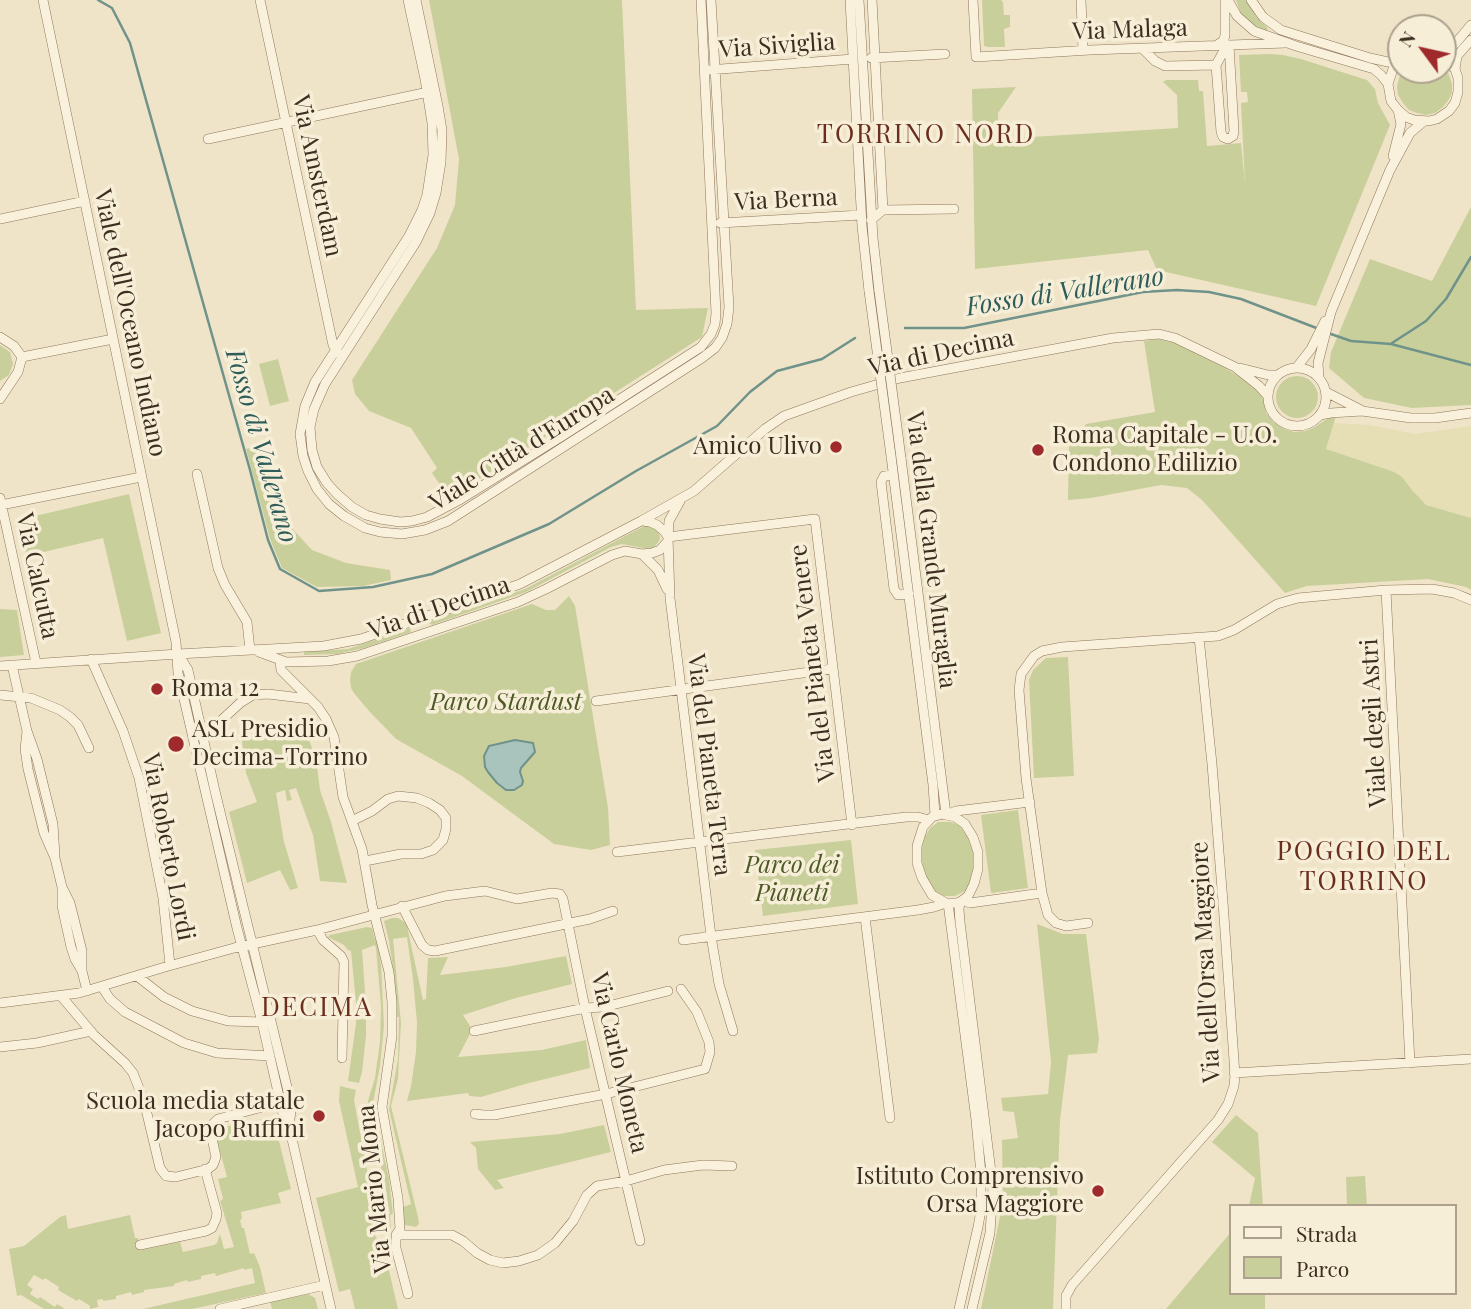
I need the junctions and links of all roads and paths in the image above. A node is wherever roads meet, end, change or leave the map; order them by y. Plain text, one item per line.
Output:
1 (43, 0) edge
2 (261, 0) edge
3 (408, 0) edge
4 (416, 0) edge
5 (701, 0) edge
6 (710, 0) edge
7 (850, 0) edge
8 (859, 0) edge
9 (872, 0) edge
10 (973, 0) edge
11 (1081, 0) edge
12 (1226, 0) edge
13 (1251, 0) edge
14 (1471, 25) edge
15 (1471, 40) edge
16 (1457, 42) edge
17 (1286, 43) junction
18 (1224, 45) junction
19 (1143, 49) junction
20 (1083, 50) junction
21 (945, 54) dead end
22 (1457, 56) edge
23 (875, 58) junction
24 (858, 59) junction
25 (1387, 62) edge
26 (1216, 65) junction
27 (704, 70) junction
28 (714, 70) junction
29 (1457, 75) edge
30 (1388, 85) joint
31 (431, 91) junction
32 (1398, 110) junction
33 (1423, 121) junction
34 (286, 123) junction
35 (208, 139) dead end
36 (1390, 170) junction
37 (85, 201) junction
38 (954, 209) dead end
39 (883, 210) junction
40 (861, 215) junction
41 (0, 219) edge
42 (872, 220) junction
43 (724, 222) junction
44 (712, 223) junction
45 (874, 291) junction
46 (1333, 309) junction
47 (1, 338) edge
48 (113, 339) junction
49 (339, 354) junction
50 (22, 358) junction
51 (1300, 365) junction
52 (1235, 367) junction
53 (1318, 373) junction
54 (1278, 375) junction
55 (12, 383) junction
56 (0, 387) edge
57 (1326, 393) junction
58 (1268, 395) junction
59 (0, 399) edge
60 (1362, 411) junction
61 (1471, 413) edge
62 (1320, 415) junction
63 (896, 457) junction
64 (197, 474) dead end
65 (141, 477) junction
66 (681, 500) junction
67 (1, 502) edge
68 (641, 521) junction
69 (667, 540) junction
70 (642, 554) junction
71 (1386, 590) junction
72 (670, 598) junction
73 (1471, 600) edge
74 (423, 618) junction
75 (426, 633) junction
76 (1199, 638) junction
77 (292, 648) junction
78 (250, 650) junction
79 (178, 653) junction
80 (92, 659) junction
81 (280, 661) junction
82 (36, 663) junction
83 (12, 665) junction
84 (0, 666) edge
85 (832, 669) junction
86 (680, 690) junction
87 (0, 695) edge
88 (18, 695) junction
89 (310, 699) junction
90 (596, 701) dead end
91 (210, 731) dead end
92 (89, 748) dead end
93 (1030, 802) junction
94 (948, 814) junction
95 (932, 818) junction
96 (352, 821) junction
97 (852, 825) junction
98 (700, 843) junction
99 (617, 852) dead end
100 (365, 861) junction
101 (1042, 893) junction
102 (962, 901) junction
103 (947, 903) junction
104 (402, 906) junction
105 (613, 911) dead end
106 (374, 914) junction
107 (865, 917) junction
108 (568, 923) junction
109 (1088, 923) dead end
110 (317, 930) junction
111 (711, 936) junction
112 (683, 940) dead end
113 (247, 945) junction
114 (170, 965) junction
115 (137, 976) junction
116 (102, 987) junction
117 (681, 989) dead end
118 (87, 991) junction
119 (668, 991) dead end
120 (61, 996) junction
121 (0, 1003) edge
122 (585, 1009) junction
123 (262, 1023) junction
124 (91, 1031) junction
125 (474, 1031) dead end
126 (733, 1031) dead end
127 (0, 1046) edge
128 (270, 1056) junction
129 (342, 1059) dead end
130 (1471, 1059) edge
131 (1410, 1063) junction
132 (1234, 1073) junction
133 (606, 1094) junction
134 (281, 1102) junction
135 (475, 1114) dead end
136 (890, 1118) dead end
137 (289, 1126) junction
138 (732, 1166) dead end
139 (205, 1169) junction
140 (626, 1181) junction
141 (396, 1235) junction
142 (640, 1241) dead end
143 (140, 1245) dead end
144 (325, 1285) junction
145 (408, 1294) dead end
146 (220, 1309) edge
147 (331, 1309) edge
148 (960, 1309) edge
149 (972, 1309) edge
150 (1066, 1309) edge

1 - 37 street, Viale dell'Oceano Indiano
2 - 34 street, Via Amsterdam
3 - 31 street, Viale Città d'Europa
4 - 31 street, Viale Città d'Europa
5 - 27 street, Viale Città d'Europa
6 - 28 street, Viale Città d'Europa
7 - 24 street
8 - 24 street
9 - 23 street
10 - 20 street, Via Malaga
11 - 20 street
12 - 17 street
12 - 18 street
13 - 25 street
14 - 16 street
15 - 22 street
17 - 18 street, Via Malaga
17 - 30 street
18 - 19 street, Via Malaga
18 - 26 street
18 - 26 street
19 - 20 street, Via Malaga
19 - 26 street
21 - 23 street, Via Siviglia
23 - 24 street, Via Siviglia
23 - 39 street
24 - 28 street, Via Siviglia
24 - 40 street
24 - 42 street
27 - 28 street, Via Siviglia
27 - 44 street, Viale Città d'Europa
28 - 43 street, Viale Città d'Europa
29 - 33 street
30 - 32 street
31 - 34 street
31 - 49 street, Viale Città d'Europa
32 - 33 street
32 - 36 street
33 - 36 street
34 - 35 street
34 - 49 street, Via Amsterdam
36 - 46 street
37 - 41 street
37 - 48 street, Viale dell'Oceano Indiano
38 - 39 street
39 - 42 street
40 - 43 street, Via Berna
40 - 45 street
42 - 45 street
43 - 44 street, Via Berna
43 - 49 street, Viale Città d'Europa
44 - 49 street, Viale Città d'Europa
45 - 63 street, Via della Grande Muraglia, bridge
46 - 51 street
46 - 53 street
47 - 50 street
48 - 50 street
48 - 65 street, Viale dell'Oceano Indiano
50 - 55 street
51 - 53 street
51 - 54 street
52 - 54 street, Via di Decima
52 - 58 street, Via di Decima
52 - 66 street, Via di Decima
53 - 57 street
54 - 58 street
55 - 56 street
55 - 59 street
57 - 60 street
57 - 62 street
58 - 62 street
60 - 61 street
60 - 62 street
63 - 94 street, Via della Grande Muraglia
63 - 95 street, Via della Grande Muraglia
64 - 78 street
65 - 67 street
65 - 79 street, Viale dell'Oceano Indiano
66 - 68 street, Via di Decima
66 - 69 street
67 - 82 street, Via Calcutta
68 - 69 street
68 - 74 street, Via di Decima
69 - 70 street, Via di Decima
69 - 72 street, Via del Pianeta Terra
69 - 85 street, Via del Pianeta Venere
70 - 72 street
70 - 75 street, Via di Decima
71 - 73 street
71 - 76 street
71 - 131 street, Viale degli Astri
72 - 86 street, Via del Pianeta Terra
74 - 75 street
74 - 77 street, Via di Decima
75 - 81 street, Via di Decima
76 - 93 street
76 - 132 street, Via dell'Orsa Maggiore
77 - 78 street, Via di Decima
77 - 81 street
78 - 79 street, Via di Decima
78 - 81 street, Via di Decima
79 - 80 street, Via di Decima
79 - 113 street, Viale dell'Oceano Indiano
80 - 82 street, Via di Decima
80 - 114 street, Via Roberto Lordi
81 - 89 street, Via Mario Mona
82 - 83 street, Via di Decima
83 - 84 street, Via di Decima
83 - 88 street
85 - 86 street
85 - 97 street, Via del Pianeta Venere
86 - 90 street
86 - 98 street, Via del Pianeta Terra
87 - 88 street
88 - 92 street
88 - 118 street
89 - 91 street
89 - 96 street, Via Mario Mona
93 - 94 street
93 - 101 street
94 - 95 street
94 - 102 street
95 - 97 street
95 - 103 street, Via della Grande Muraglia
96 - 100 street, Via Mario Mona
96 - 100 street
97 - 98 street
98 - 99 street
98 - 111 street, Via del Pianeta Terra
100 - 106 street, Via Mario Mona
101 - 102 street
101 - 109 street
102 - 103 street
102 - 149 street
103 - 107 street
103 - 148 street
104 - 106 street
104 - 108 street, Via Carlo Moneta
104 - 108 street
105 - 108 street
106 - 110 street
106 - 141 street, Via Mario Mona
107 - 111 street
107 - 136 street
108 - 122 street, Via Carlo Moneta
110 - 113 street
110 - 129 street
111 - 112 street
111 - 126 street, Via del Pianeta Terra
113 - 114 street
113 - 123 street
113 - 137 street
114 - 115 street
115 - 116 street
115 - 123 street
116 - 118 street
116 - 128 street
117 - 133 street
118 - 120 street
119 - 122 street
120 - 121 street
120 - 124 street
122 - 125 street
122 - 133 street, Via Carlo Moneta
123 - 128 street
124 - 127 street
124 - 139 street
128 - 134 street
130 - 131 street
131 - 132 street
132 - 150 street, Via dell'Orsa Maggiore
133 - 135 street
133 - 140 street, Via Carlo Moneta
134 - 137 street
134 - 139 street
137 - 144 street
138 - 140 street
139 - 143 street
140 - 141 street
140 - 142 street, Via Carlo Moneta
141 - 145 street, Via Mario Mona
144 - 146 street
144 - 147 street

